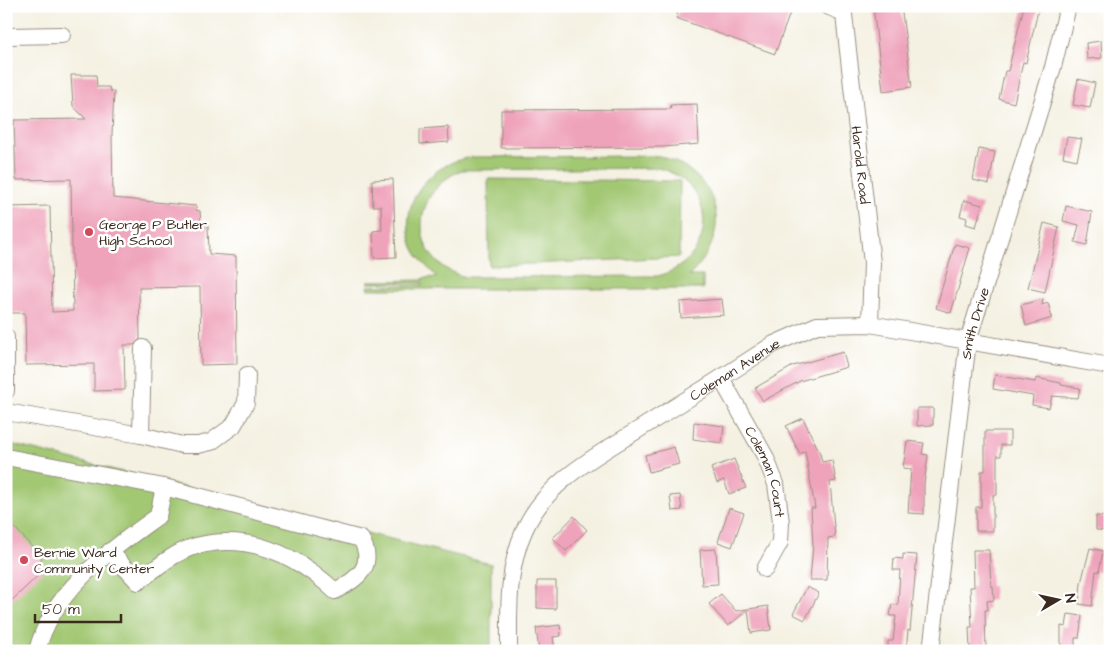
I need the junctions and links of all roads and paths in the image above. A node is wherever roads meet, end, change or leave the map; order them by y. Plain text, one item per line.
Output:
1 (827, 6) edge
2 (1068, 6) edge
3 (844, 10) edge
4 (62, 35) dead end
5 (6, 36) edge
6 (870, 324) junction
7 (6, 337) edge
8 (968, 341) junction
9 (143, 348) dead end
10 (1110, 366) edge
11 (247, 375) dead end
12 (721, 378) junction
13 (6, 391) edge
14 (6, 412) edge
15 (141, 435) junction
16 (6, 457) edge
17 (164, 487) junction
18 (110, 551) junction
19 (765, 569) dead end
20 (37, 651) edge
21 (509, 651) edge
22 (932, 651) edge

1 - 3 street
2 - 8 street, Smith Drive
3 - 6 street, Harold Road
4 - 5 street
6 - 8 street, Coleman Avenue
6 - 12 street, Coleman Avenue
7 - 13 street
8 - 10 street, Coleman Avenue
8 - 22 street, Smith Drive
9 - 15 street
11 - 15 street
12 - 19 street, Coleman Court
12 - 21 street, Coleman Avenue
14 - 15 street
16 - 17 street
17 - 18 street
17 - 18 street
18 - 20 street

